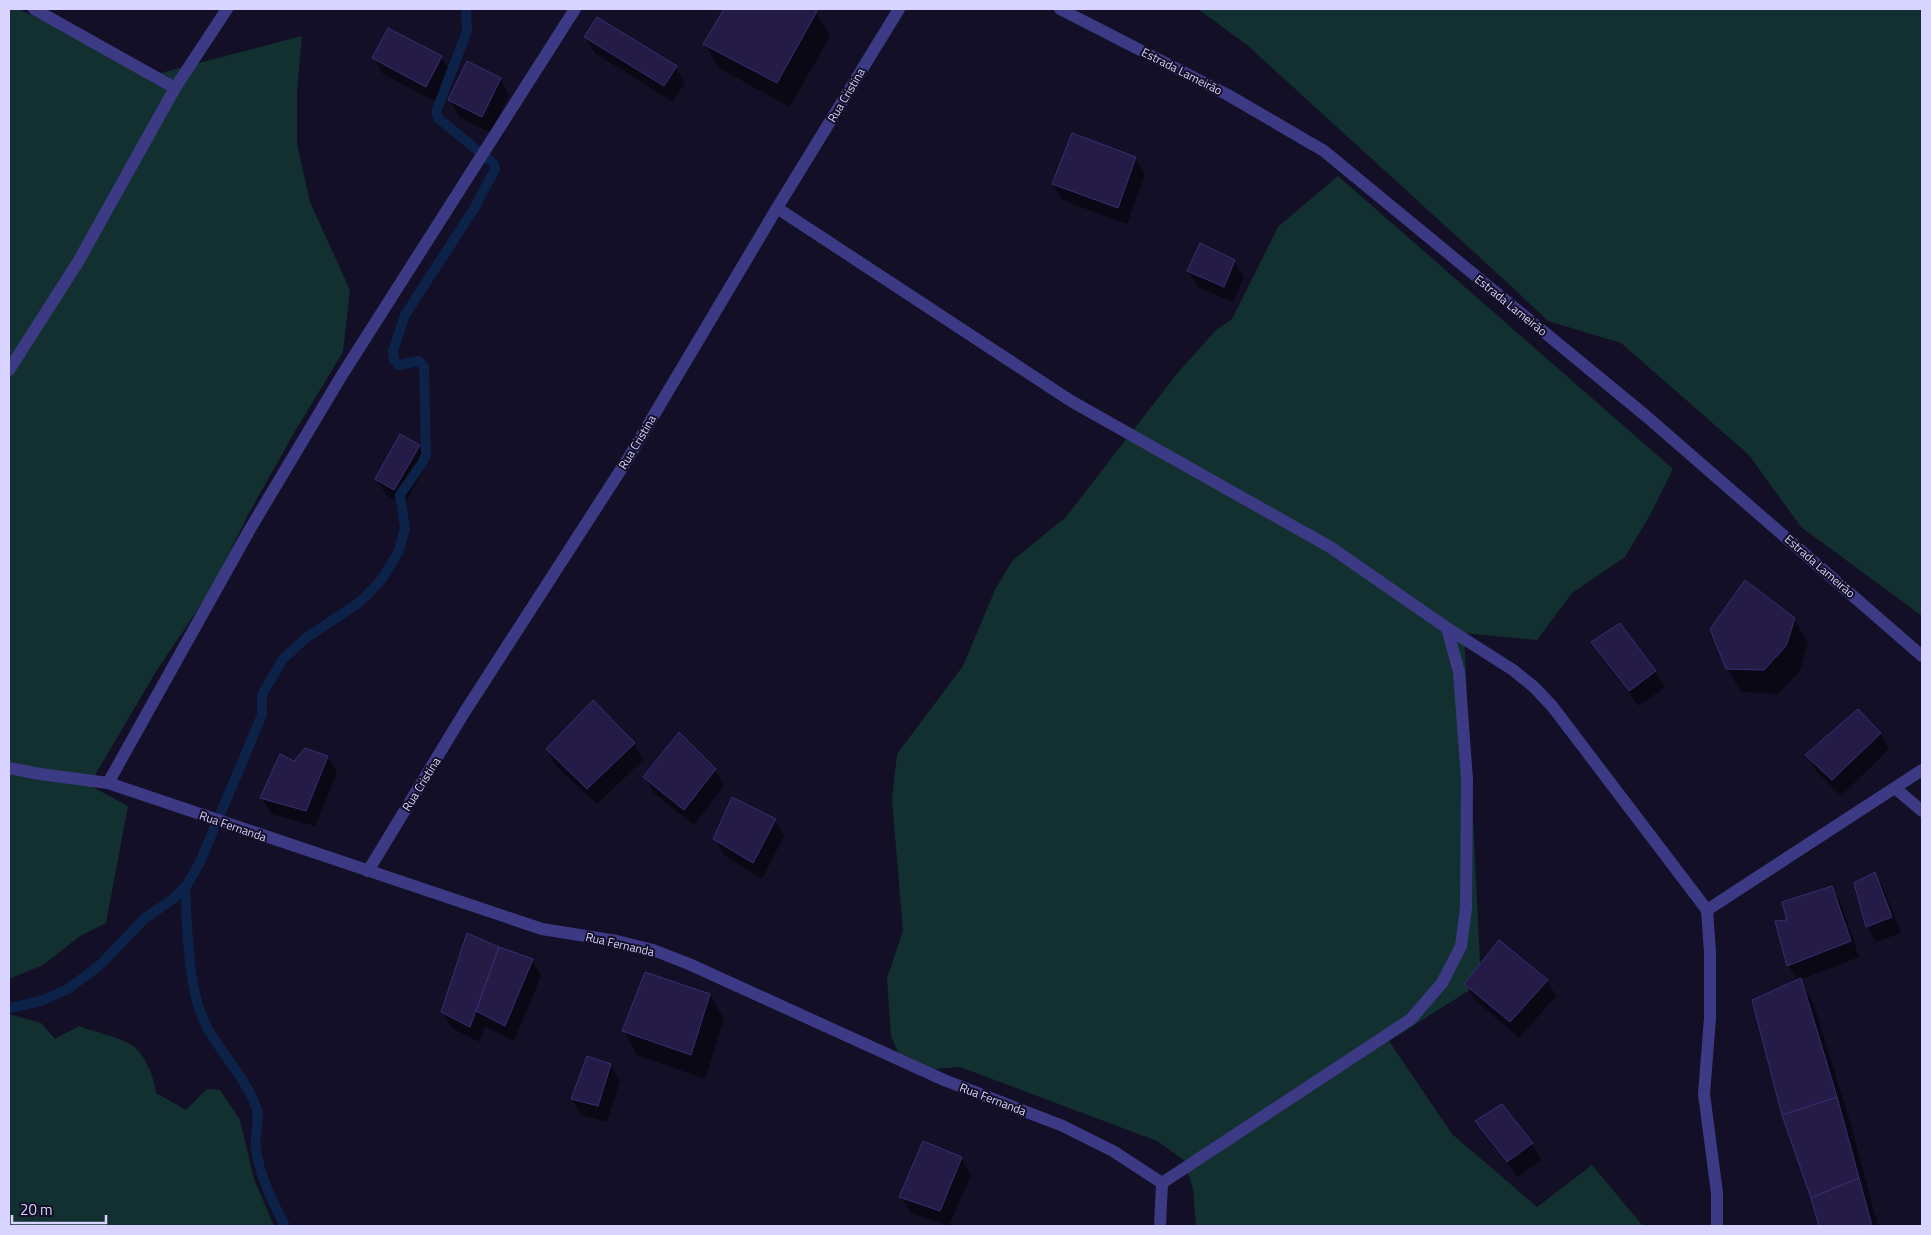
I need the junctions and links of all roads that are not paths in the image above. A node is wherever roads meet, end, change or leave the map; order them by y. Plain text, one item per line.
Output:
1 (34, 9) edge
2 (226, 9) edge
3 (575, 9) edge
4 (899, 9) edge
5 (1060, 9) edge
6 (175, 88) junction
7 (777, 208) junction
8 (9, 370) edge
9 (1447, 628) junction
10 (1922, 656) edge
11 (9, 768) edge
12 (1922, 770) edge
13 (108, 783) junction
14 (1895, 788) junction
15 (1922, 811) edge
16 (368, 871) junction
17 (1707, 910) junction
18 (1162, 1184) junction
19 (1160, 1226) edge
20 (1717, 1226) edge

1 - 6 street
2 - 6 street
3 - 13 street
4 - 7 street, Rua Cristina
5 - 10 street, Estrada Lameirão
6 - 8 street
7 - 9 street
7 - 16 street, Rua Cristina
9 - 17 street
9 - 18 street
11 - 13 street, Rua Fernanda
12 - 14 street
13 - 16 street, Rua Fernanda
14 - 15 street
14 - 17 street
16 - 18 street, Rua Fernanda
17 - 20 street
18 - 19 street

